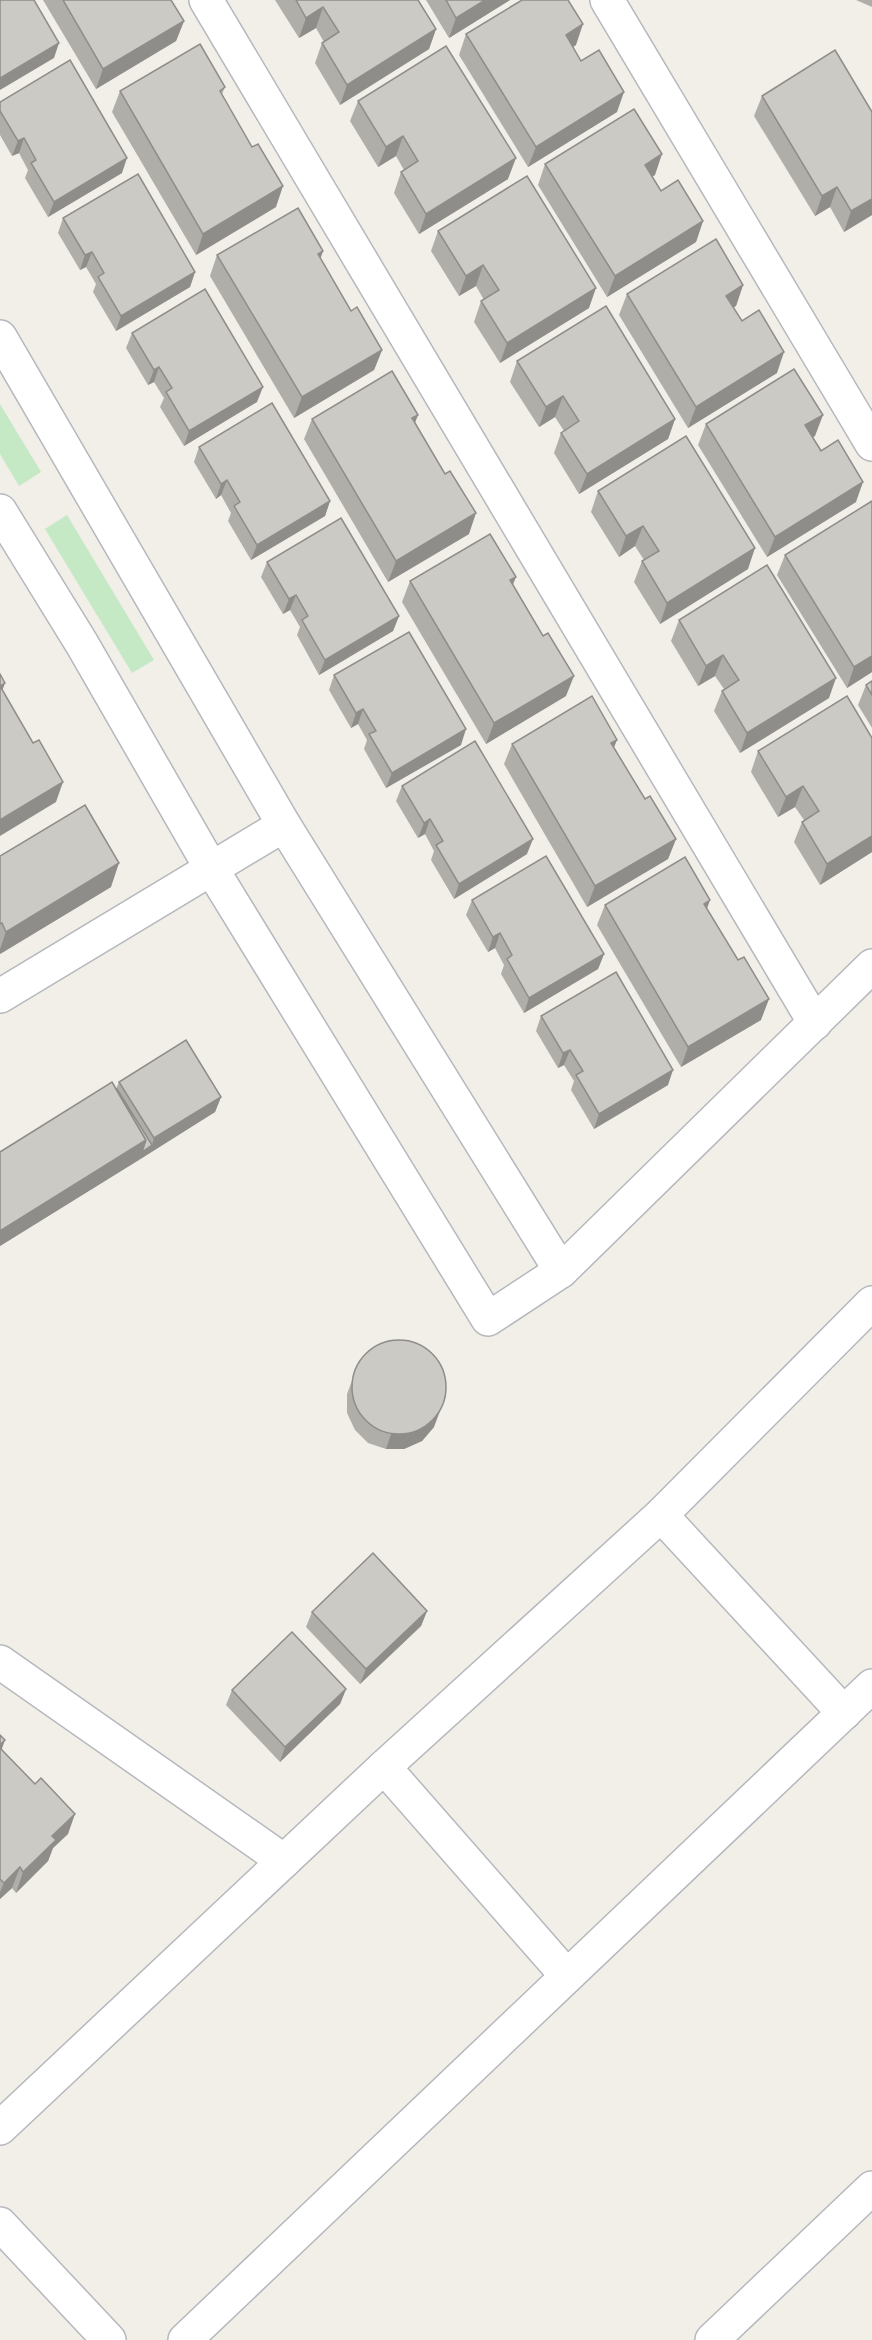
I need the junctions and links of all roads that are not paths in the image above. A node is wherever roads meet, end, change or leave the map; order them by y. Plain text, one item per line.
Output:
1 (206, 0) edge
2 (607, 0) edge
3 (0, 337) edge
4 (872, 444) edge
5 (0, 511) edge
6 (284, 825) junction
7 (211, 868) junction
8 (872, 966) edge
9 (0, 996) edge
10 (815, 1023) junction
11 (561, 1271) junction
12 (872, 1303) edge
13 (661, 1515) junction
14 (0, 1662) edge
15 (872, 1686) edge
16 (844, 1713) junction
17 (384, 1767) junction
18 (284, 1861) junction
19 (567, 1976) junction
20 (0, 2128) edge
21 (872, 2188) edge
22 (0, 2224) edge
23 (109, 2340) edge
24 (185, 2340) edge
25 (712, 2340) edge

1 - 10 street
2 - 4 street
3 - 6 street
5 - 7 street
6 - 7 street
6 - 11 street
7 - 9 street
7 - 11 street
8 - 10 street
10 - 11 street
12 - 13 street
13 - 16 street
13 - 17 street
14 - 18 street
15 - 16 street
16 - 19 street
17 - 18 street
17 - 19 street
18 - 20 street
19 - 24 street
21 - 25 street
22 - 23 street

